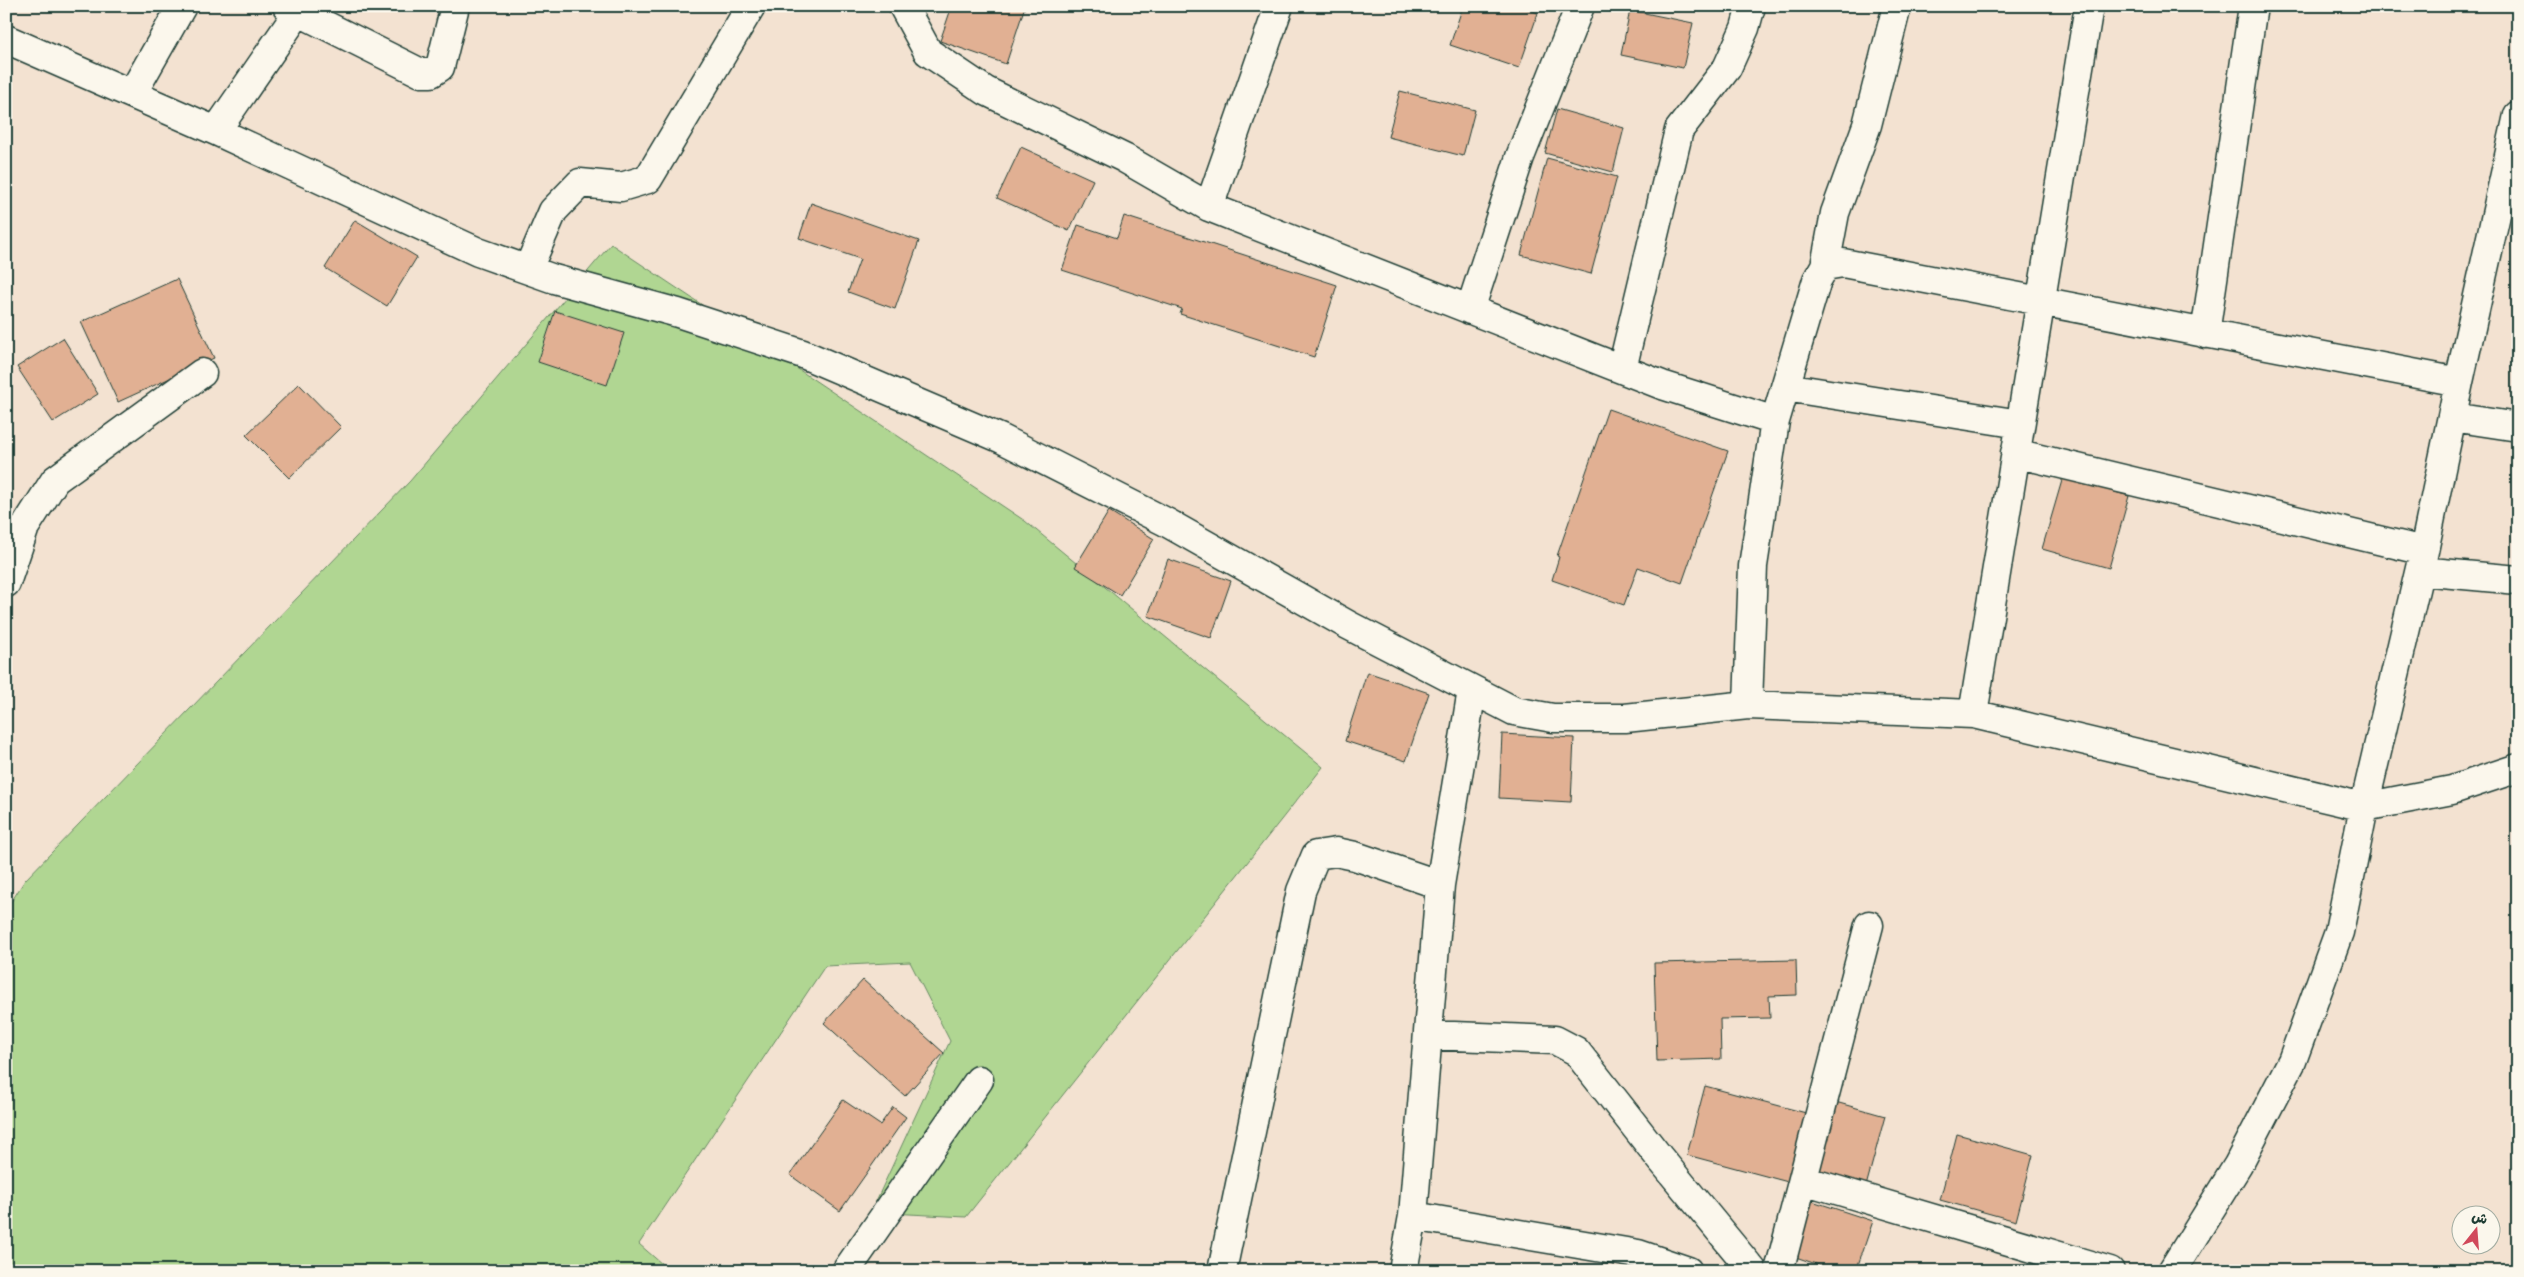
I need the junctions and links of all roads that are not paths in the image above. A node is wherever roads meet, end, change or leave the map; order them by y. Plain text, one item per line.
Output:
1 (182, 6) edge
2 (455, 6) edge
3 (751, 6) edge
4 (903, 6) edge
5 (1279, 6) edge
6 (1580, 6) edge
7 (1751, 6) edge
8 (1898, 6) edge
9 (2089, 6) edge
10 (2253, 6) edge
11 (292, 9) edge
12 (6, 39) edge
13 (132, 94) junction
14 (2518, 115) edge
15 (216, 130) junction
16 (1209, 207) junction
17 (1825, 266) junction
18 (528, 269) junction
19 (2040, 301) junction
20 (1470, 310) junction
21 (2205, 334) junction
22 (1622, 369) junction
23 (202, 373) dead end
24 (2459, 382) junction
25 (1785, 388) junction
26 (2452, 418) junction
27 (1775, 421) junction
28 (2020, 424) junction
29 (2518, 427) edge
30 (2015, 453) junction
31 (2422, 561) junction
32 (2518, 580) edge
33 (6, 583) edge
34 (1472, 690) junction
35 (1748, 705) junction
36 (1973, 714) junction
37 (2518, 768) edge
38 (2364, 807) junction
39 (1440, 885) junction
40 (1869, 925) dead end
41 (1428, 1035) junction
42 (979, 1080) dead end
43 (1803, 1180) junction
44 (1412, 1216) junction
45 (846, 1271) edge
46 (1222, 1271) edge
47 (1402, 1271) edge
48 (1688, 1271) edge
49 (1754, 1271) edge
50 (1779, 1271) edge
51 (2110, 1271) edge
52 (2172, 1271) edge

1 - 13 street
2 - 11 street
3 - 18 street
4 - 16 street
5 - 16 street
6 - 20 street
7 - 22 street
8 - 17 street
9 - 19 street
10 - 21 street
11 - 15 street
12 - 13 street
13 - 15 street
14 - 24 street
15 - 18 street
16 - 20 street
17 - 19 street
17 - 25 street
18 - 34 street
19 - 21 street
19 - 28 street
20 - 22 street
21 - 24 street
22 - 27 street
23 - 33 street
24 - 26 street
25 - 27 street
25 - 28 street
26 - 29 street
26 - 31 street
27 - 35 street
28 - 30 street
30 - 31 street
30 - 36 street
31 - 32 street
31 - 38 street
34 - 35 street
34 - 39 street
35 - 36 street
36 - 38 street
37 - 38 street
38 - 52 street
39 - 41 street
39 - 46 street
40 - 43 street
41 - 44 street
41 - 49 street
42 - 45 street
43 - 50 street
43 - 51 street
44 - 47 street
44 - 48 street

